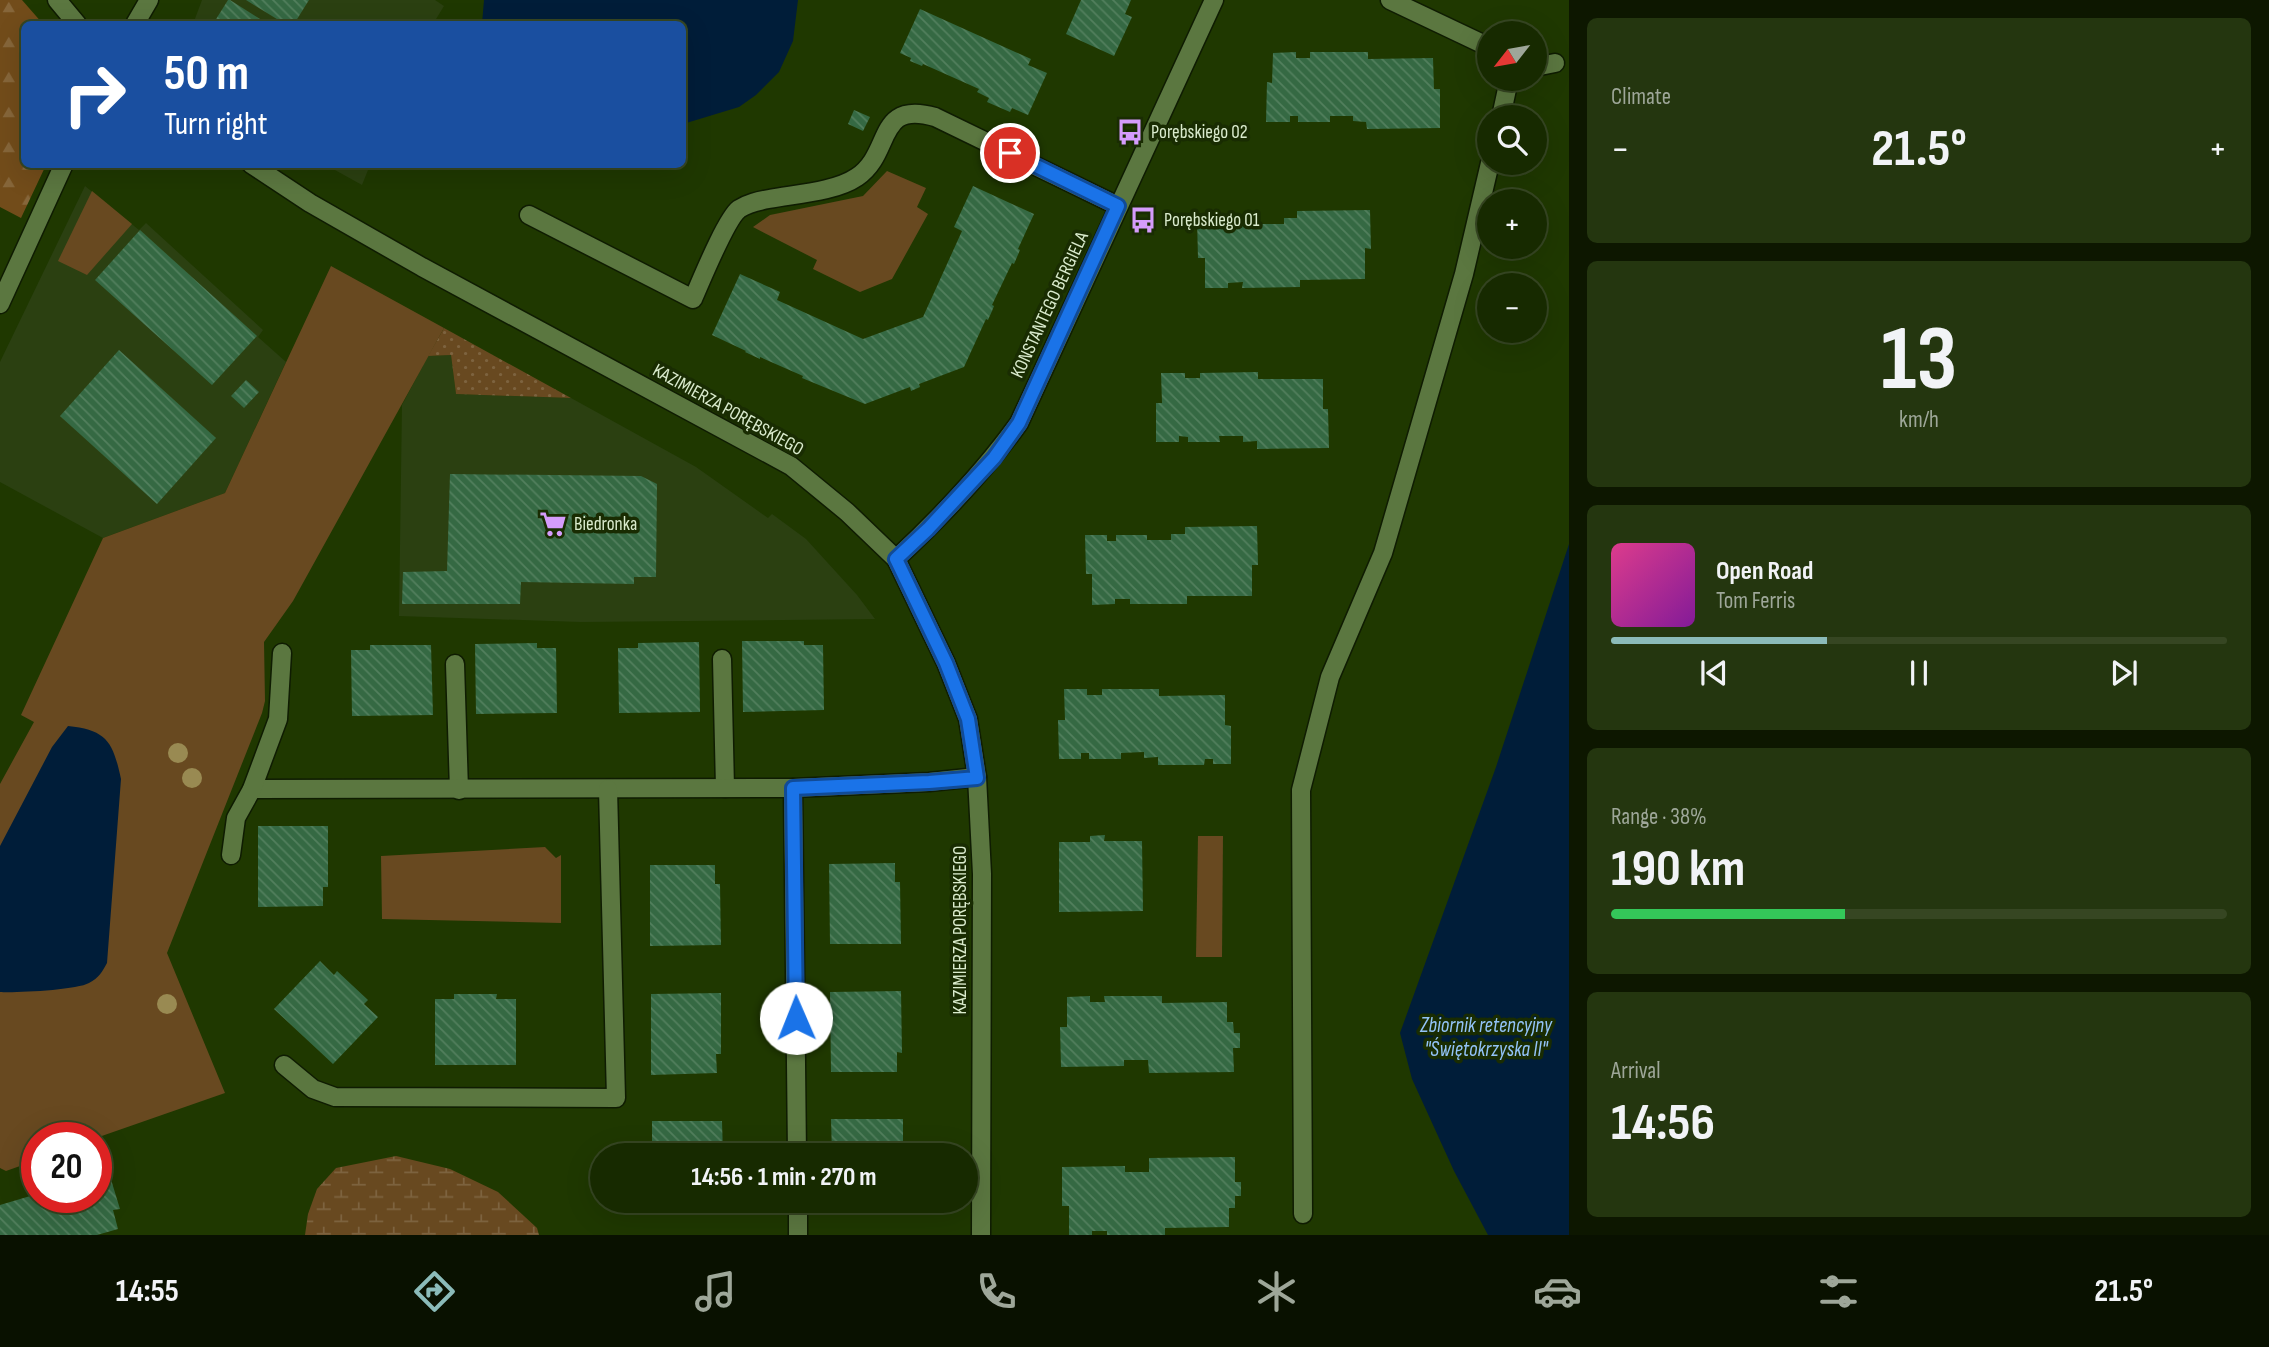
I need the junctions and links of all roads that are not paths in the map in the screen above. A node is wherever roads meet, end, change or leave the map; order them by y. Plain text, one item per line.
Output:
1 (57, 0) edge
2 (149, 0) edge
3 (1214, 0) edge
4 (1390, 0) edge
5 (74, 21) edge
6 (137, 21) edge
7 (1477, 41) edge
8 (1555, 63) dead end
9 (1547, 65) edge
10 (62, 168) edge
11 (257, 168) edge
12 (1487, 175) edge
13 (1118, 206) junction
14 (529, 215) dead end
15 (0, 304) edge
16 (896, 559) junction
17 (282, 653) dead end
18 (722, 659) dead end
19 (455, 664) dead end
20 (977, 778) junction
21 (725, 788) junction
22 (793, 788) junction
23 (252, 789) junction
24 (608, 789) junction
25 (459, 790) junction
26 (231, 855) dead end
27 (284, 1065) dead end
28 (797, 1143) edge
29 (798, 1213) edge
30 (1303, 1214) dead end
31 (798, 1235) edge
32 (981, 1235) edge

1 - 5 street
2 - 6 street
3 - 13 street, KONSTANTEGO BERGIELA
4 - 7 street
8 - 9 street
10 - 15 street
11 - 16 street, KAZIMIERZA PORĘBSKIEGO
12 - 30 street
13 - 14 street
13 - 16 street, KONSTANTEGO BERGIELA
16 - 20 street, KAZIMIERZA PORĘBSKIEGO
17 - 23 street
18 - 21 street
19 - 25 street
20 - 22 street
20 - 32 street, KAZIMIERZA PORĘBSKIEGO
21 - 22 street
21 - 24 street
22 - 28 street
23 - 25 street
23 - 26 street
24 - 25 street
24 - 27 street
29 - 31 street

